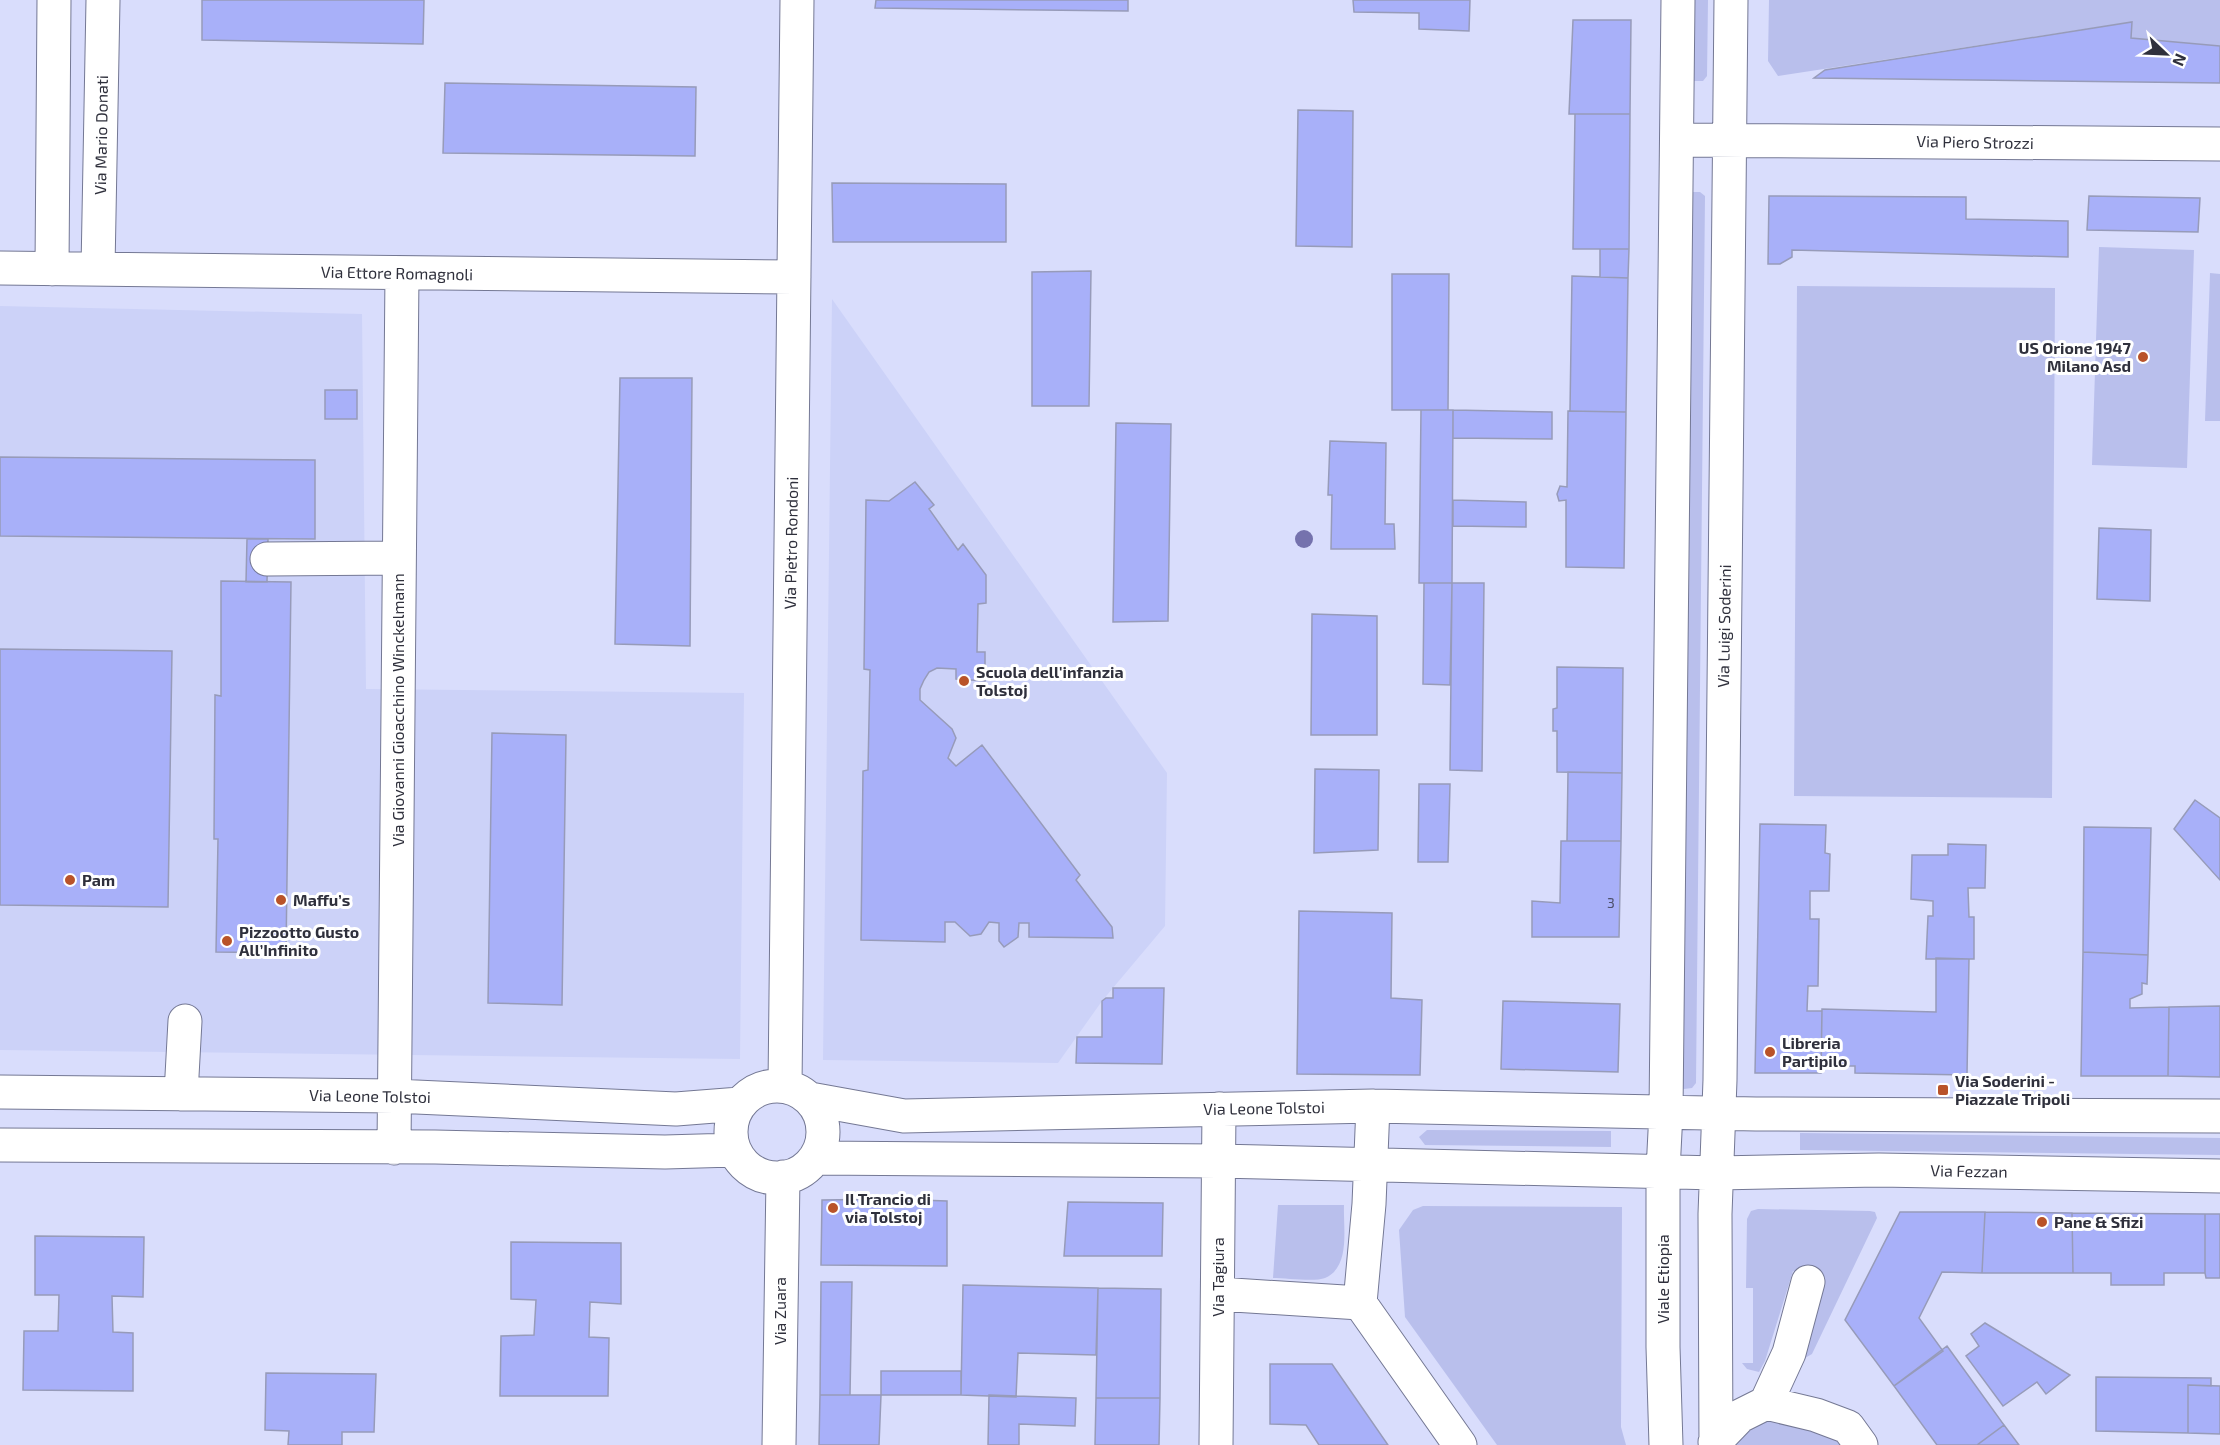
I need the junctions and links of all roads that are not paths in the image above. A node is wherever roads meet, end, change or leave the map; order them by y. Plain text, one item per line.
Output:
1 (54, 0) edge
2 (103, 0) edge
3 (797, 0) edge
4 (1678, 0) edge
5 (1731, 0) edge
6 (1677, 140) junction
7 (1730, 140) junction
8 (2220, 144) edge
9 (0, 268) edge
10 (52, 268) junction
11 (98, 269) junction
12 (402, 273) junction
13 (794, 278) junction
14 (399, 558) junction
15 (267, 559) dead end
16 (185, 1021) dead end
17 (0, 1092) edge
18 (797, 1093) junction
19 (181, 1094) junction
20 (394, 1096) junction
21 (740, 1104) junction
22 (1373, 1106) junction
23 (1219, 1109) junction
24 (1666, 1112) junction
25 (1719, 1112) junction
26 (2220, 1116) edge
27 (0, 1145) edge
28 (394, 1148) junction
29 (734, 1150) junction
30 (814, 1158) junction
31 (1218, 1161) junction
32 (1371, 1165) junction
33 (1663, 1171) junction
34 (1717, 1173) junction
35 (2220, 1176) edge
36 (783, 1178) junction
37 (1808, 1282) dead end
38 (1218, 1294) junction
39 (1360, 1303) junction
40 (1766, 1403) junction
41 (1716, 1443) edge
42 (779, 1445) edge
43 (1216, 1445) edge
44 (1460, 1445) edge
45 (1666, 1445) edge
46 (1861, 1445) edge

1 - 10 street
2 - 11 street, Via Mario Donati
3 - 13 street, Via Pietro Rondoni
4 - 6 street
5 - 7 street, Via Luigi Soderini
6 - 7 street
6 - 24 street
7 - 8 street, Via Piero Strozzi
7 - 25 street, Via Luigi Soderini
9 - 10 street, Via Ettore Romagnoli
10 - 11 street, Via Ettore Romagnoli
11 - 12 street, Via Ettore Romagnoli
12 - 13 street, Via Ettore Romagnoli
12 - 14 street, Via Giovanni Gioacchino Winckelmann
13 - 18 street, Via Pietro Rondoni
14 - 15 street
14 - 20 street, Via Giovanni Gioacchino Winckelmann
16 - 19 street
17 - 19 street, Via Leone Tolstoi
18 - 21 street, Via Leone Tolstoi
18 - 23 street, Via Leone Tolstoi
18 - 30 street
19 - 20 street, Via Leone Tolstoi
20 - 21 street, Via Leone Tolstoi
20 - 28 street, Via Giovanni Gioacchino Winckelmann
21 - 29 street
22 - 23 street, Via Leone Tolstoi
22 - 24 street, Via Leone Tolstoi
22 - 32 street
23 - 31 street, Via Tagiura
24 - 25 street, Via Leone Tolstoi
24 - 33 street, Viale Etiopia
25 - 26 street
25 - 34 street
27 - 28 street
28 - 29 street
29 - 36 street
30 - 31 street
30 - 36 street
31 - 32 street
31 - 38 street, Via Tagiura
32 - 33 street
32 - 39 street
33 - 34 street
33 - 45 street, Viale Etiopia
34 - 35 street, Via Fezzan
34 - 41 street
36 - 42 street, Via Zuara
37 - 40 street
38 - 39 street
38 - 43 street, Via Tagiura
39 - 44 street
40 - 41 street
40 - 46 street

